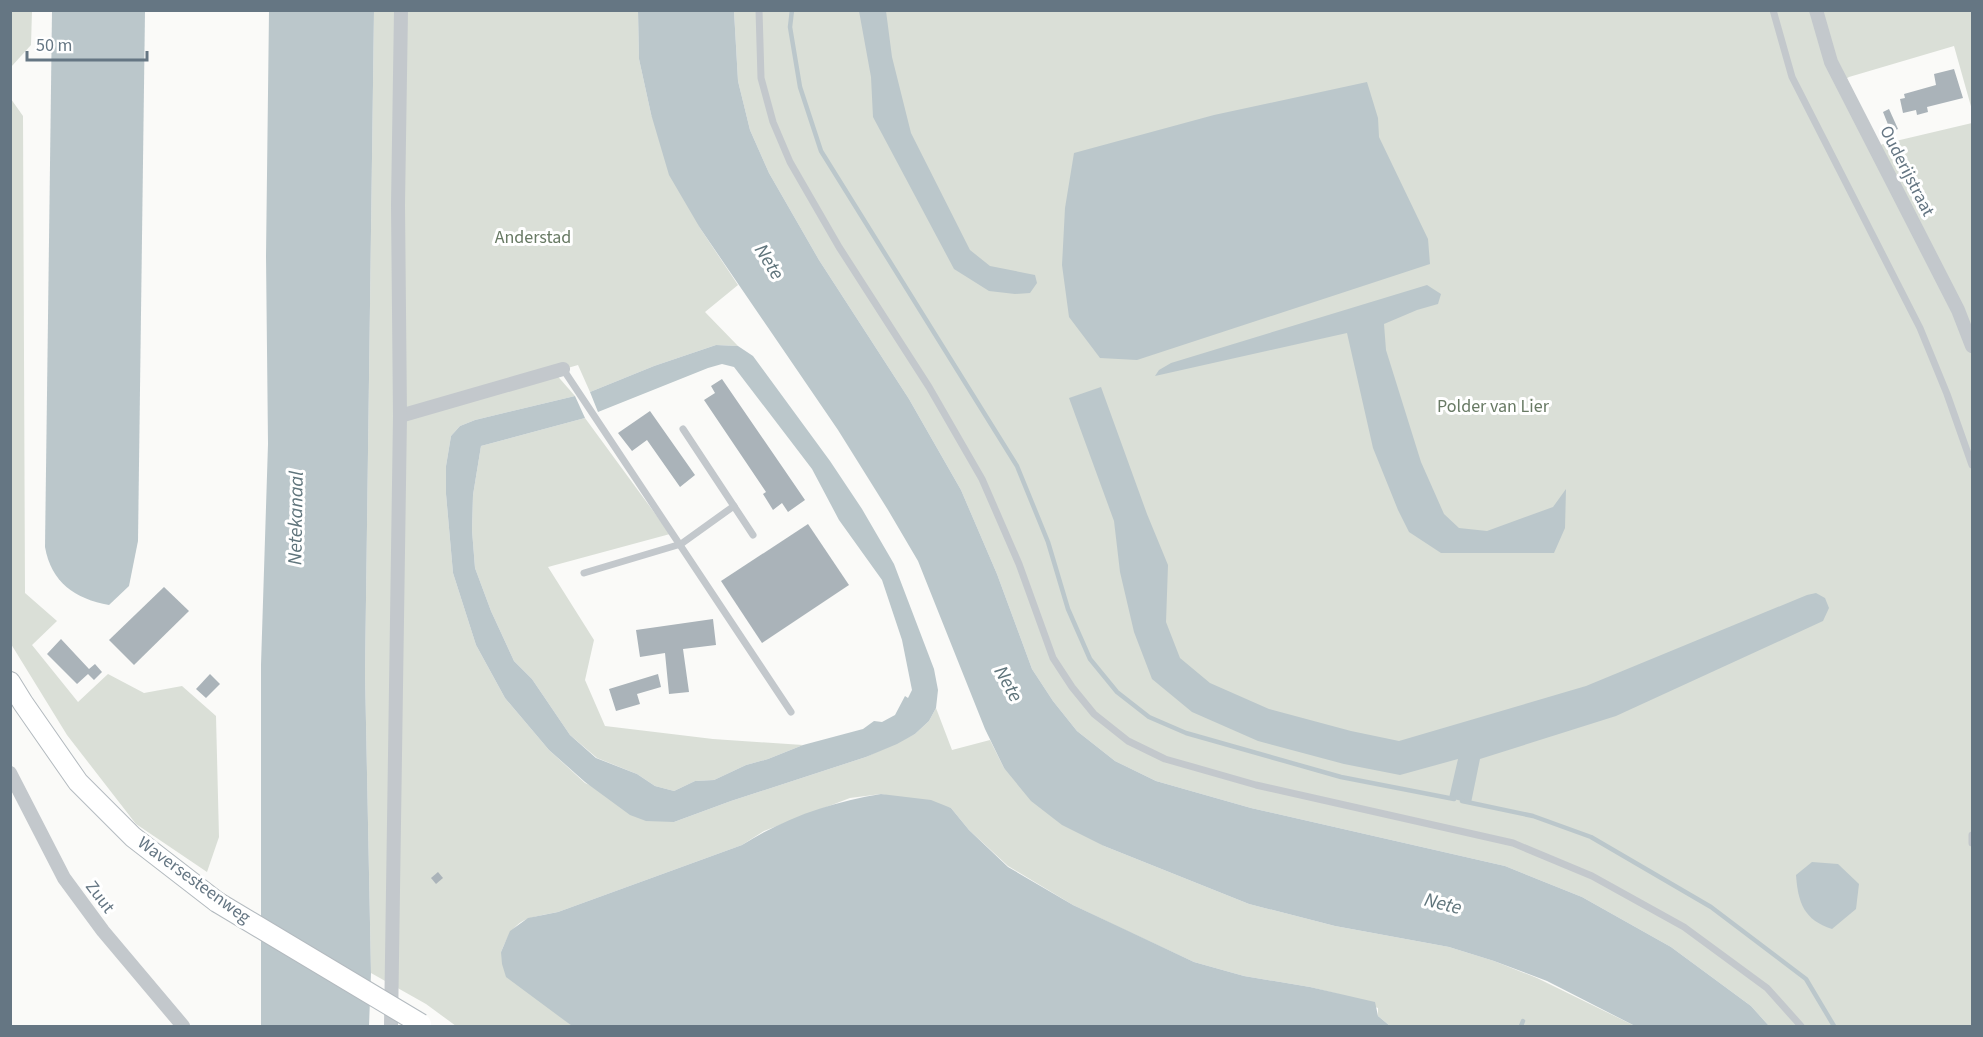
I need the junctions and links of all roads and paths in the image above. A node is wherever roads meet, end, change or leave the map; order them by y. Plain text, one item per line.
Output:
1 (401, 10) edge
2 (759, 10) edge
3 (1773, 10) edge
4 (1816, 10) edge
5 (1972, 346) edge
6 (563, 369) joint
7 (400, 416) junction
8 (683, 429) dead end
9 (1972, 465) edge
10 (734, 506) junction
11 (753, 534) dead end
12 (681, 544) junction
13 (584, 573) dead end
14 (10, 682) edge
15 (791, 712) dead end
16 (10, 773) edge
17 (1972, 835) edge
18 (1972, 843) edge
19 (422, 1025) edge
20 (183, 1026) edge
21 (391, 1026) edge
22 (1801, 1026) edge

1 - 7 street
2 - 22 lane
3 - 9 lane
4 - 5 street, Ouderijstraat
6 - 7 street
6 - 12 lane
7 - 21 street
8 - 10 lane
10 - 11 lane
10 - 12 lane
12 - 13 lane
12 - 15 lane
14 - 19 main road, Waversesteenweg, bridge
16 - 20 street, Zuut
17 - 18 lane

